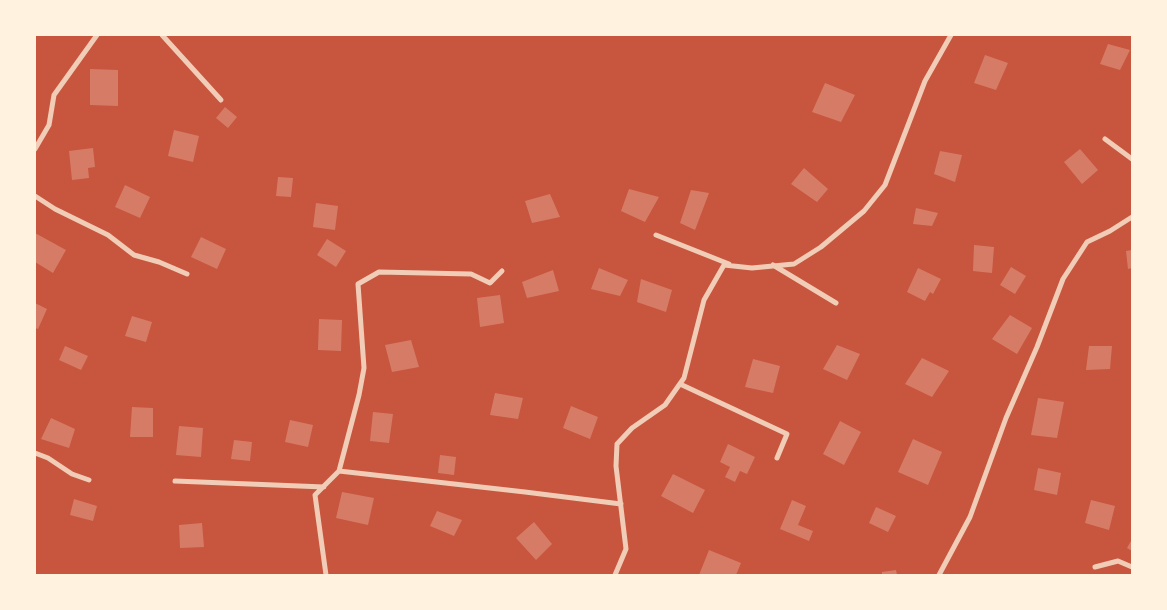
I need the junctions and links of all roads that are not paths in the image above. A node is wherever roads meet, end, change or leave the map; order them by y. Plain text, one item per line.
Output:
1 (97, 35) edge
2 (162, 35) edge
3 (951, 35) edge
4 (221, 100) dead end
5 (1105, 139) dead end
6 (35, 149) edge
7 (1132, 159) edge
8 (35, 196) edge
9 (1132, 217) edge
10 (656, 235) dead end
11 (773, 265) junction
12 (734, 266) junction
13 (502, 271) dead end
14 (187, 274) dead end
15 (836, 304) dead end
16 (680, 384) junction
17 (35, 453) edge
18 (776, 458) dead end
19 (339, 471) junction
20 (89, 480) dead end
21 (176, 481) dead end
22 (324, 487) junction
23 (621, 504) junction
24 (1095, 567) dead end
25 (1132, 567) edge
26 (326, 575) edge
27 (615, 575) edge
28 (939, 575) edge

1 - 6 street
2 - 4 street
3 - 11 street
5 - 7 street
8 - 14 street
9 - 28 street
10 - 12 street
11 - 12 street
11 - 15 street
12 - 16 street
13 - 19 street
16 - 18 street
16 - 23 street
17 - 20 street
19 - 22 street
19 - 23 street
21 - 22 street
22 - 26 street
23 - 27 street
24 - 25 street

